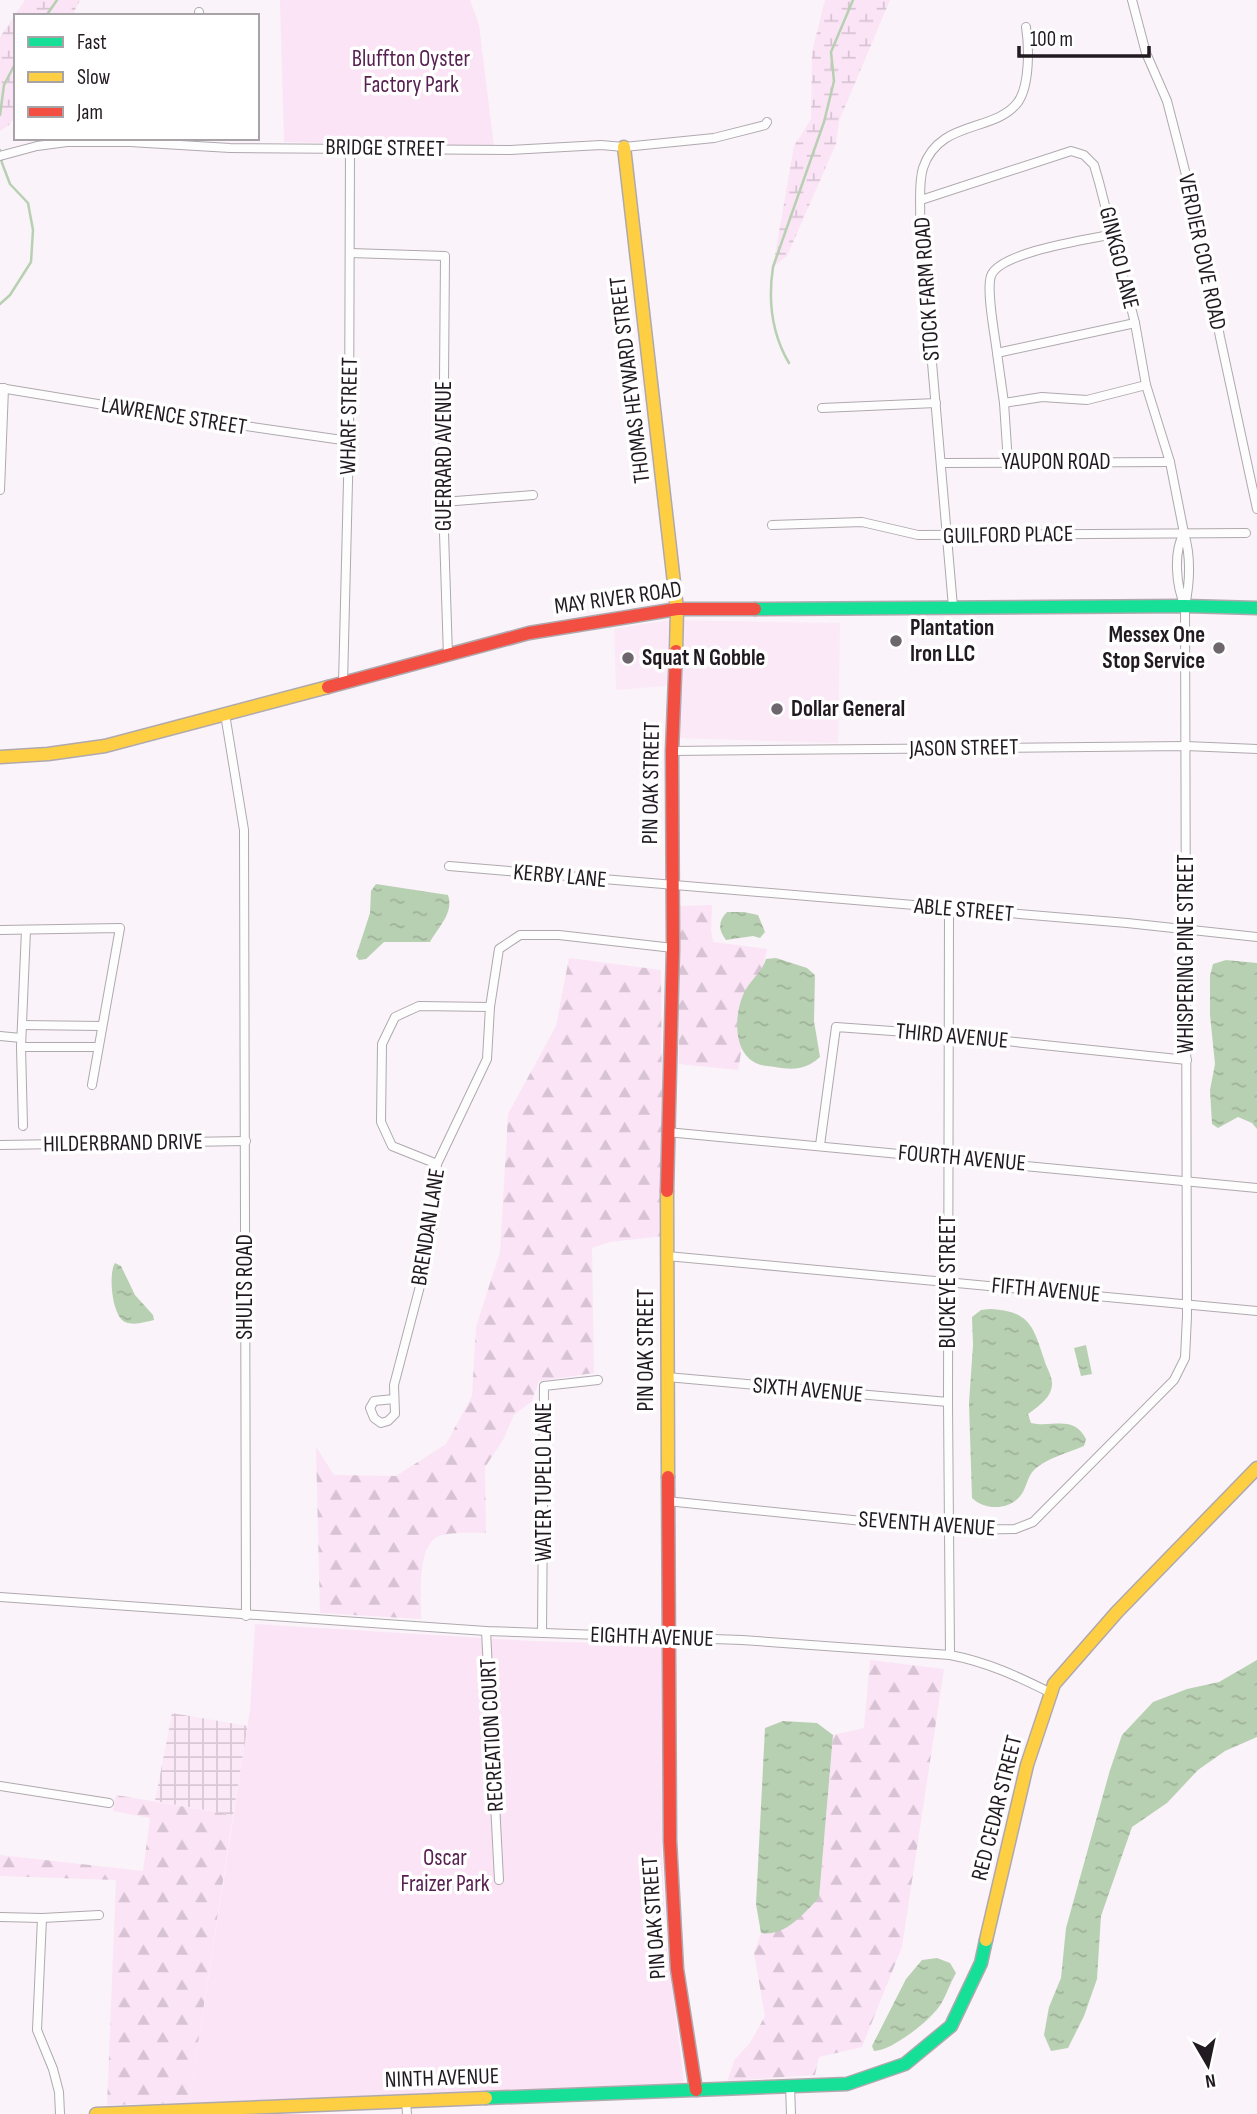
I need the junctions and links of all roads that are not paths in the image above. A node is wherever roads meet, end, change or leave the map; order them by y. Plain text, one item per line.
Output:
1 (1132, 0) edge
2 (1026, 27) dead end
3 (767, 121) dead end
4 (200, 143) edge
5 (349, 147) junction
6 (624, 147) junction
7 (0, 156) edge
8 (921, 200) junction
9 (1114, 234) junction
10 (350, 253) junction
11 (1135, 323) junction
12 (997, 353) junction
13 (1146, 385) junction
14 (2, 388) edge
15 (936, 403) junction
16 (1004, 403) junction
17 (822, 408) dead end
18 (349, 441) junction
19 (1170, 461) junction
20 (941, 463) junction
21 (1008, 463) junction
22 (0, 490) edge
23 (533, 495) dead end
24 (443, 502) junction
25 (1257, 509) edge
26 (772, 525) dead end
27 (1184, 533) junction
28 (1246, 533) dead end
29 (947, 535) junction
30 (1185, 606) junction
31 (953, 607) junction
32 (1257, 608) edge
33 (677, 609) junction
34 (448, 656) junction
35 (343, 684) junction
36 (225, 714) junction
37 (1186, 746) junction
38 (1257, 749) edge
39 (672, 751) junction
40 (0, 757) edge
41 (449, 866) dead end
42 (671, 886) junction
43 (949, 908) junction
44 (1187, 929) junction
45 (0, 930) edge
46 (26, 930) junction
47 (1257, 937) edge
48 (673, 948) junction
49 (490, 1007) junction
50 (22, 1025) junction
51 (102, 1026) junction
52 (948, 1035) junction
53 (0, 1036) edge
54 (21, 1042) junction
55 (97, 1047) junction
56 (1187, 1060) junction
57 (92, 1085) dead end
58 (23, 1126) dead end
59 (667, 1132) junction
60 (246, 1141) junction
61 (0, 1145) edge
62 (820, 1145) junction
63 (948, 1157) junction
64 (437, 1164) junction
65 (1186, 1180) junction
66 (1257, 1188) edge
67 (667, 1256) junction
68 (948, 1281) junction
69 (1186, 1303) junction
70 (1257, 1311) edge
71 (667, 1377) junction
72 (598, 1380) dead end
73 (394, 1399) dead end
74 (948, 1402) junction
75 (1257, 1468) edge
76 (667, 1501) junction
77 (951, 1530) junction
78 (0, 1597) edge
79 (246, 1616) junction
80 (486, 1631) junction
81 (541, 1633) junction
82 (670, 1639) junction
83 (950, 1655) junction
84 (1051, 1693) junction
85 (0, 1786) edge
86 (109, 1803) dead end
87 (499, 1880) dead end
88 (99, 1915) dead end
89 (0, 1917) edge
90 (42, 1918) junction
91 (790, 2085) junction
92 (696, 2090) junction
93 (406, 2100) junction
94 (60, 2114) edge
95 (96, 2114) edge
96 (407, 2114) edge
97 (791, 2114) edge

1 - 25 street, VERDIER COVE ROAD
2 - 8 street, STOCK FARM ROAD
3 - 6 street, BRIDGE STREET
4 - 5 street, BRIDGE STREET
4 - 7 street, BRIDGE STREET
5 - 6 street, BRIDGE STREET
5 - 10 street, WHARF STREET
6 - 33 street, THOMAS HEYWARD STREET
8 - 9 street, GINKGO LANE
8 - 15 street, STOCK FARM ROAD
9 - 11 street, GINKGO LANE
9 - 12 street
10 - 18 street, WHARF STREET
10 - 24 street, GUERRARD AVENUE
11 - 12 street
11 - 13 street, GINKGO LANE
12 - 16 street
13 - 16 street
13 - 19 street, GINKGO LANE
14 - 18 street, LAWRENCE STREET
14 - 22 street
15 - 17 street
15 - 20 street, STOCK FARM ROAD
16 - 21 street
18 - 35 street, WHARF STREET
19 - 21 street, YAUPON ROAD
19 - 27 street, GINKGO LANE
20 - 21 street, YAUPON ROAD
20 - 29 street, STOCK FARM ROAD
23 - 24 street
24 - 34 street, GUERRARD AVENUE
26 - 29 street, GUILFORD PLACE
27 - 28 street, GUILFORD PLACE
27 - 29 street, GUILFORD PLACE
27 - 30 street, GINKGO LANE
29 - 31 street, STOCK FARM ROAD
30 - 31 street, MAY RIVER ROAD
30 - 32 street, MAY RIVER ROAD
30 - 37 street, WHISPERING PINE STREET
31 - 33 street, MAY RIVER ROAD
33 - 34 street, MAY RIVER ROAD
33 - 39 street, PIN OAK STREET
34 - 35 street, MAY RIVER ROAD
35 - 36 street, MAY RIVER ROAD
36 - 40 street, MAY RIVER ROAD
36 - 60 street, SHULTS ROAD
37 - 38 street, JASON STREET
37 - 39 street, JASON STREET
37 - 44 street, WHISPERING PINE STREET
39 - 42 street, PIN OAK STREET
41 - 42 street, KERBY LANE
42 - 43 street, ABLE STREET
42 - 48 street, PIN OAK STREET
43 - 44 street, ABLE STREET
43 - 52 street, BUCKEYE STREET
44 - 47 street, ABLE STREET
44 - 56 street, WHISPERING PINE STREET
45 - 46 street
46 - 50 street
46 - 51 street
48 - 49 street, BRENDAN LANE
48 - 59 street, PIN OAK STREET
49 - 64 street, BRENDAN LANE
49 - 64 street
50 - 51 street
50 - 54 street
51 - 55 street
52 - 56 street, THIRD AVENUE
52 - 62 street, THIRD AVENUE
52 - 63 street, BUCKEYE STREET
53 - 54 street
54 - 55 street
54 - 58 street
55 - 57 street
56 - 65 street, WHISPERING PINE STREET
59 - 62 street, FOURTH AVENUE
59 - 67 street, PIN OAK STREET
60 - 61 street, HILDERBRAND DRIVE
60 - 79 street, SHULTS ROAD
62 - 63 street, FOURTH AVENUE
63 - 65 street, FOURTH AVENUE
63 - 68 street, BUCKEYE STREET
64 - 73 street, BRENDAN LANE
65 - 66 street, FOURTH AVENUE
65 - 69 street, WHISPERING PINE STREET
67 - 68 street, FIFTH AVENUE
67 - 71 street, PIN OAK STREET
68 - 69 street, FIFTH AVENUE
68 - 74 street, BUCKEYE STREET
69 - 70 street, FIFTH AVENUE
69 - 77 street, SEVENTH AVENUE
71 - 74 street, SIXTH AVENUE
71 - 76 street, PIN OAK STREET
72 - 81 street, WATER TUPELO LANE
74 - 77 street, BUCKEYE STREET
75 - 84 street, RED CEDAR STREET
76 - 77 street, SEVENTH AVENUE
76 - 82 street, PIN OAK STREET
77 - 83 street, BUCKEYE STREET
78 - 79 street
79 - 80 street, EIGHTH AVENUE
80 - 81 street, EIGHTH AVENUE
80 - 87 street, RECREATION COURT
81 - 82 street, EIGHTH AVENUE
82 - 83 street, EIGHTH AVENUE
82 - 92 street, PIN OAK STREET
83 - 84 street, EIGHTH AVENUE
84 - 91 street, RED CEDAR STREET
85 - 86 street
88 - 90 street
89 - 90 street
90 - 94 street
91 - 92 street, NINTH AVENUE
91 - 97 street
92 - 93 street, NINTH AVENUE
93 - 95 street, NINTH AVENUE
93 - 96 street

